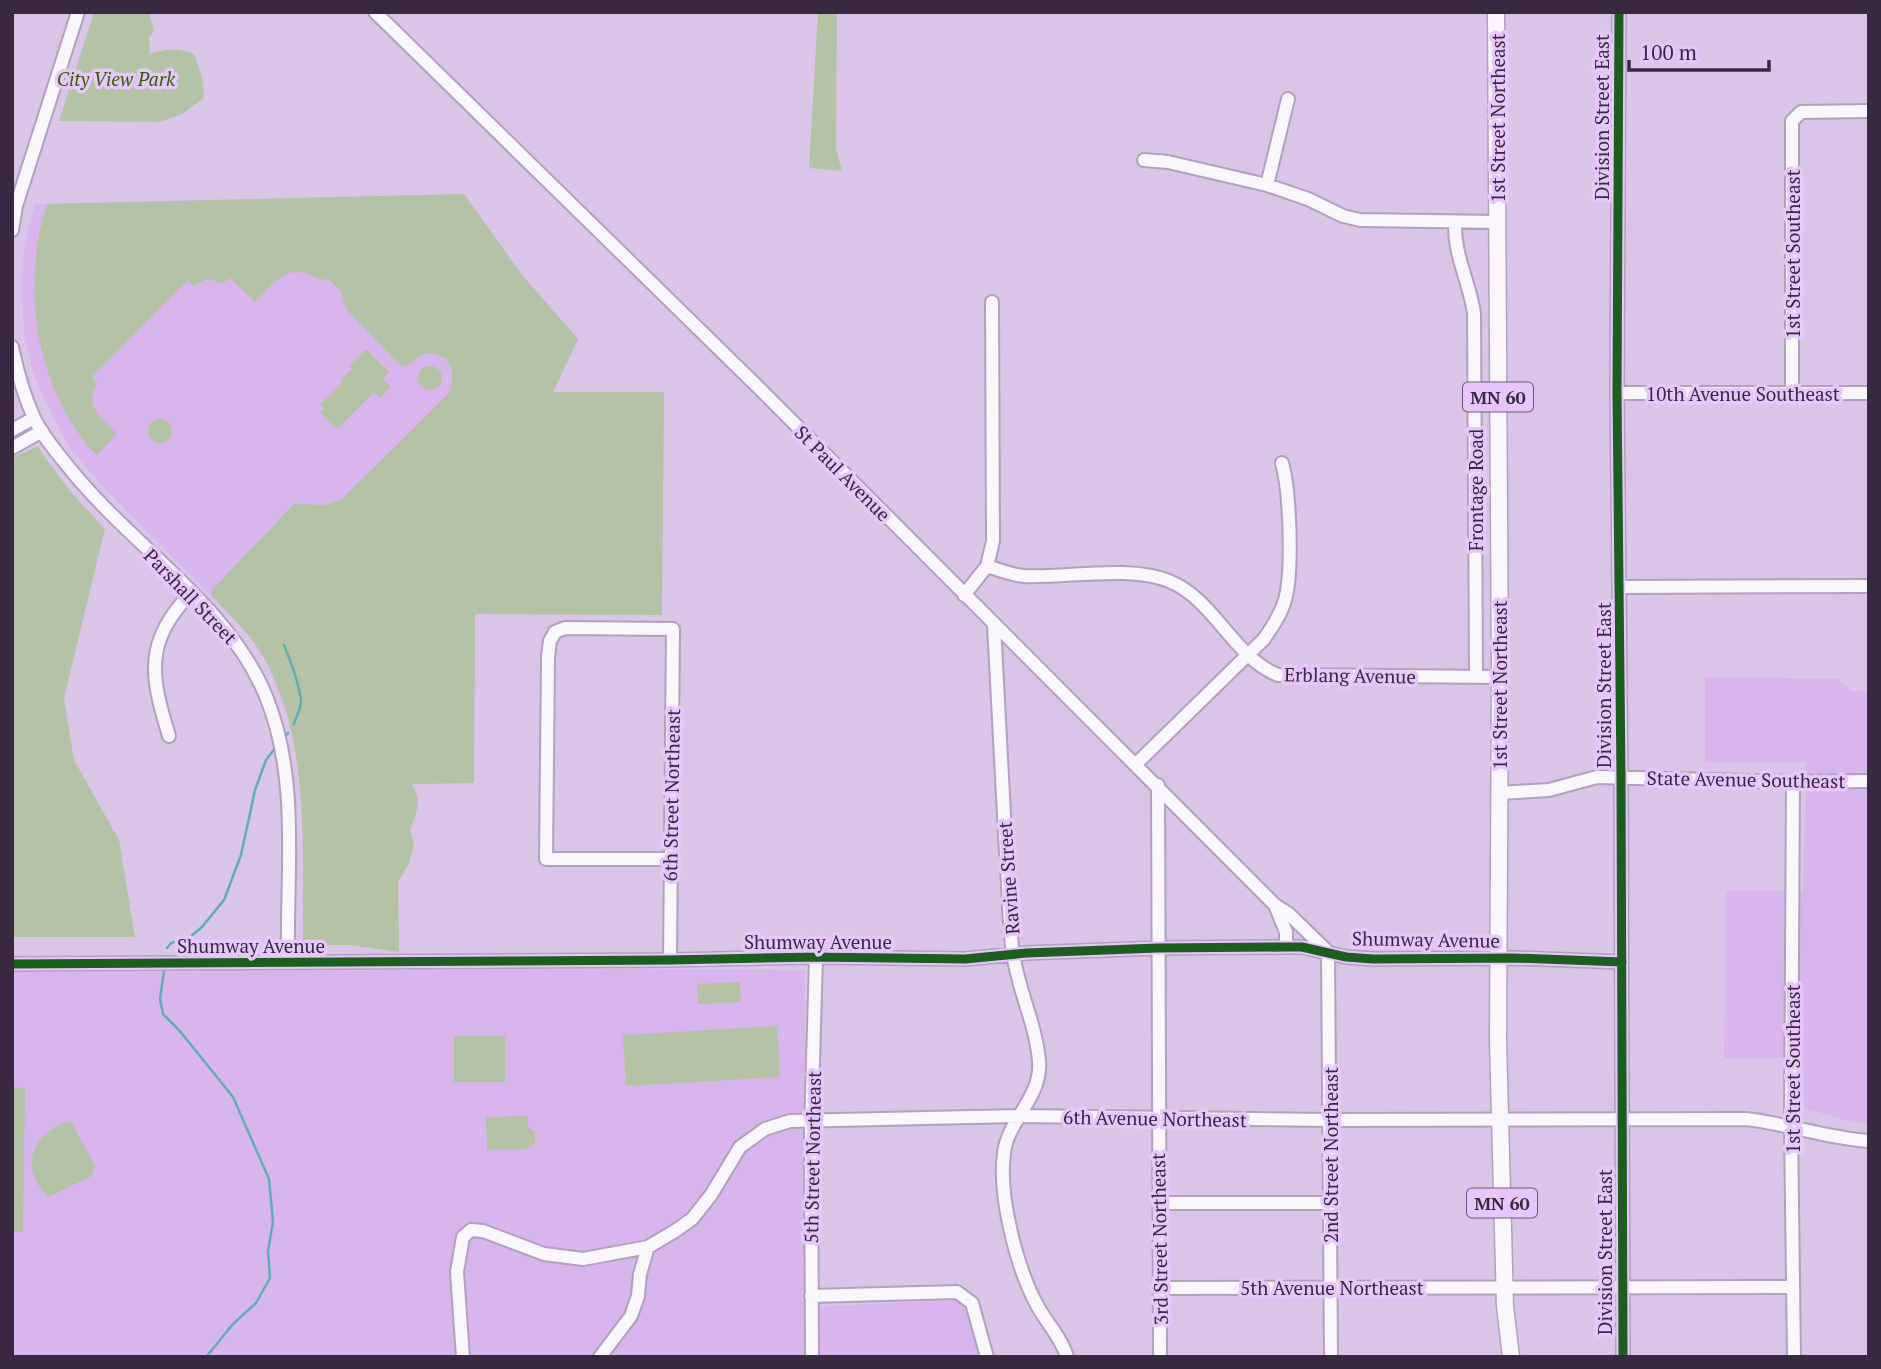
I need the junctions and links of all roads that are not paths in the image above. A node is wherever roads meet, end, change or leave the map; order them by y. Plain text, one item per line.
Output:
1 (78, 12) edge
2 (375, 12) edge
3 (1496, 12) edge
4 (1619, 12) edge
5 (1288, 99) dead end
6 (1869, 111) edge
7 (1144, 160) dead end
8 (1267, 185) junction
9 (14, 206) edge
10 (1497, 222) junction
11 (1455, 223) junction
12 (12, 230) edge
13 (992, 302) dead end
14 (12, 347) edge
15 (1617, 393) junction
16 (1792, 393) junction
17 (1869, 393) edge
18 (34, 418) junction
19 (12, 430) edge
20 (42, 431) junction
21 (12, 448) edge
22 (1282, 463) dead end
23 (987, 566) junction
24 (1869, 586) edge
25 (1620, 587) junction
26 (191, 593) junction
27 (964, 595) junction
28 (994, 625) junction
29 (1249, 654) junction
30 (1476, 677) junction
31 (1500, 677) junction
32 (169, 736) dead end
33 (1136, 764) junction
34 (1621, 777) junction
35 (1869, 781) edge
36 (1793, 782) junction
37 (1158, 785) junction
38 (1499, 793) junction
39 (670, 859) junction
40 (1275, 905) junction
41 (1286, 947) junction
42 (1158, 948) junction
43 (1328, 952) junction
44 (1013, 953) junction
45 (816, 957) junction
46 (1498, 958) junction
47 (670, 960) junction
48 (288, 962) junction
49 (1622, 962) junction
50 (12, 964) edge
51 (1020, 1116) junction
52 (811, 1119) junction
53 (1157, 1119) junction
54 (1621, 1119) junction
55 (1331, 1120) junction
56 (1499, 1120) junction
57 (1791, 1126) junction
58 (1869, 1141) edge
59 (1160, 1203) junction
60 (1330, 1203) junction
61 (648, 1247) junction
62 (625, 1253) junction
63 (640, 1274) junction
64 (1331, 1287) junction
65 (1504, 1287) junction
66 (1792, 1287) junction
67 (1160, 1288) junction
68 (1622, 1288) junction
69 (811, 1297) junction
70 (463, 1357) edge
71 (600, 1357) edge
72 (812, 1357) edge
73 (987, 1357) edge
74 (1067, 1357) edge
75 (1160, 1357) edge
76 (1331, 1357) edge
77 (1511, 1357) edge
78 (1623, 1357) edge
79 (1794, 1357) edge

1 - 9 street
2 - 27 street, St Paul Avenue
3 - 10 main road, 1st Street Northeast / MN 60
4 - 15 street, Division Street East
5 - 8 street
6 - 16 street, 1st Street Southeast
7 - 8 street
8 - 11 street
9 - 12 street
10 - 11 street
10 - 31 main road, 1st Street Northeast / MN 60
11 - 30 street, Frontage Road
13 - 23 street
14 - 18 street, Parshall Street
15 - 16 street, 10th Avenue Southeast
15 - 25 street, Division Street East
16 - 17 street, 10th Avenue Southeast
18 - 19 street
18 - 20 street, Parshall Street
20 - 21 street
20 - 26 street, Parshall Street
22 - 29 street
23 - 27 street
23 - 29 street, Erblang Avenue
24 - 25 street
25 - 34 street, Division Street East
26 - 32 street
26 - 48 street, Parshall Street
27 - 28 street, St Paul Avenue
28 - 33 street, St Paul Avenue
28 - 44 street, Ravine Street
29 - 30 street, Erblang Avenue
29 - 33 street
30 - 31 street, Erblang Avenue
31 - 38 main road, 1st Street Northeast / MN 60
33 - 37 street, St Paul Avenue
34 - 36 street, State Avenue Southeast
34 - 38 street, State Avenue Southeast
34 - 49 street, Division Street East
35 - 36 street, State Avenue Southeast
36 - 57 street, 1st Street Southeast
37 - 40 street, St Paul Avenue
37 - 42 street, 3rd Street Northeast
38 - 46 main road, 1st Street Northeast / MN 60
39 - 39 street, 6th Street Northeast
39 - 47 street, 6th Street Northeast
40 - 41 street, St Paul Avenue
40 - 43 street
41 - 42 street, Shumway Avenue
41 - 43 street, Shumway Avenue
42 - 44 street, Shumway Avenue
42 - 53 street, 3rd Street Northeast
43 - 46 street, Shumway Avenue
43 - 55 street, 2nd Street Northeast
44 - 45 street, Shumway Avenue
44 - 51 street, Ravine Street
45 - 47 street, Shumway Avenue
45 - 52 street, 5th Street Northeast
46 - 49 street, Shumway Avenue
46 - 56 main road, 1st Street Northeast / MN 60
47 - 48 street, Shumway Avenue
48 - 50 street, Shumway Avenue
49 - 54 street, Division Street East
51 - 52 street, 6th Avenue Northeast
51 - 53 street, 6th Avenue Northeast
51 - 74 street, Ravine Street
52 - 61 street, 6th Avenue Northeast
52 - 69 street, 5th Street Northeast
53 - 55 street, 6th Avenue Northeast
53 - 59 street, 3rd Street Northeast
54 - 56 street, 6th Avenue Northeast
54 - 57 street, 6th Avenue Northeast
54 - 68 street, Division Street East
55 - 56 street, 6th Avenue Northeast
55 - 60 street, 2nd Street Northeast
56 - 65 main road, 1st Street Northeast / MN 60
57 - 58 street, 6th Avenue Northeast
57 - 66 street, 1st Street Southeast
59 - 60 street
59 - 67 street, 3rd Street Northeast
60 - 64 street, 2nd Street Northeast
61 - 62 street, 6th Avenue Northeast
61 - 63 street
62 - 63 street
62 - 70 street, 6th Avenue Northeast
63 - 71 street
64 - 65 street, 5th Avenue Northeast
64 - 67 street, 5th Avenue Northeast
64 - 76 street, 2nd Street Northeast
65 - 68 street, 5th Avenue Northeast
65 - 77 main road, 1st Street Northeast / MN 60
66 - 68 street, 5th Avenue Northeast
66 - 79 street, 1st Street Southeast
67 - 75 street, 3rd Street Northeast
68 - 78 street, Division Street East
69 - 72 street, 5th Street Northeast
69 - 73 street

